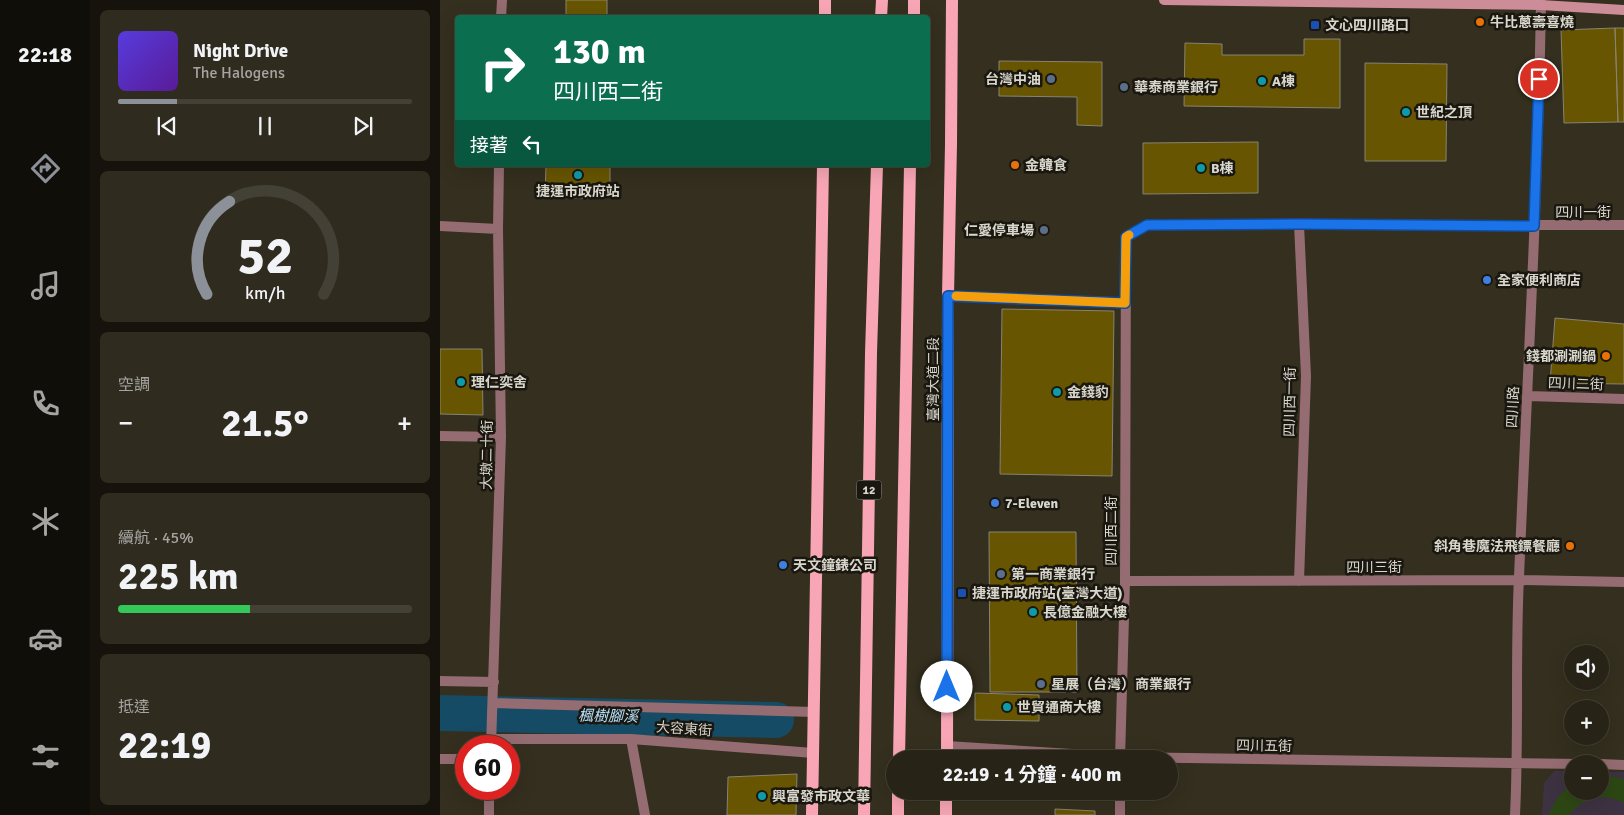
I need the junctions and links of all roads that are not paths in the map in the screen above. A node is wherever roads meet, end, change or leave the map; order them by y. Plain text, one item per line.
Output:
1 (502, 0) edge
2 (825, 0) edge
3 (882, 0) edge
4 (914, 0) edge
5 (952, 0) edge
6 (1164, 0) edge
7 (1541, 3) edge
8 (1624, 10) edge
9 (501, 15) edge
10 (825, 15) edge
11 (881, 15) edge
12 (914, 15) edge
13 (499, 167) edge
14 (823, 167) edge
15 (877, 167) edge
16 (910, 167) edge
17 (1299, 224) junction
18 (1624, 225) edge
19 (440, 226) edge
20 (1534, 226) junction
21 (498, 229) junction
22 (1126, 237) joint
23 (948, 296) junction
24 (1125, 303) junction
25 (1528, 396) junction
26 (1624, 399) edge
27 (440, 436) edge
28 (502, 437) junction
29 (1518, 580) junction
30 (1124, 581) junction
31 (1300, 581) junction
32 (1624, 582) edge
33 (440, 681) edge
34 (494, 682) junction
35 (494, 703) junction
36 (814, 712) junction
37 (492, 735) edge
38 (631, 739) junction
39 (520, 741) edge
40 (899, 750) edge
41 (947, 750) edge
42 (1120, 750) edge
43 (813, 752) junction
44 (440, 759) edge
45 (455, 759) edge
46 (1178, 759) edge
47 (1517, 763) junction
48 (1564, 764) edge
49 (1609, 764) edge
50 (1624, 764) edge
51 (489, 800) edge
52 (898, 800) edge
53 (946, 800) edge
54 (1120, 800) edge
55 (489, 815) edge
56 (645, 815) edge
57 (812, 815) edge
58 (864, 815) edge
59 (898, 815) edge
60 (946, 815) edge
61 (1120, 815) edge
62 (1515, 815) edge

1 - 9 street
2 - 10 main road
3 - 11 main road
4 - 12 main road
5 - 23 main road, 臺灣大道二段
6 - 7 main road
7 - 8 main road
7 - 20 street, 四川路
13 - 21 street, 大墩二十街
14 - 36 main road
15 - 58 main road, 12
16 - 40 main road, 臺灣大道二段
17 - 20 street, 四川一街
17 - 22 street, 四川一街
17 - 31 street, 四川西一街
18 - 20 street, 四川一街
19 - 21 street
20 - 25 street, 四川路
21 - 28 street, 大墩二十街
22 - 24 street, 四川西二街
23 - 24 lane
23 - 41 main road, 臺灣大道二段
24 - 30 street, 四川西二街
25 - 26 street, 四川二街
25 - 29 street, 四川路
27 - 28 street
28 - 34 street, 大墩二十街
29 - 31 street, 四川三街
29 - 32 street, 四川三街
29 - 47 street, 四川路
30 - 31 street, 四川三街
30 - 42 street, 四川西二街
33 - 34 street
34 - 35 street, 大墩二十街
35 - 36 street, 大容東街
35 - 37 street, 大墩二十街
36 - 43 main road
38 - 39 street, 大容東街
38 - 43 street, 大容東街
38 - 56 street
43 - 57 main road
44 - 45 street
46 - 47 street, 四川五街
47 - 48 street, 四川五街
47 - 62 street, 四川路
49 - 50 street
51 - 55 street
52 - 59 main road
53 - 60 main road
54 - 61 street

